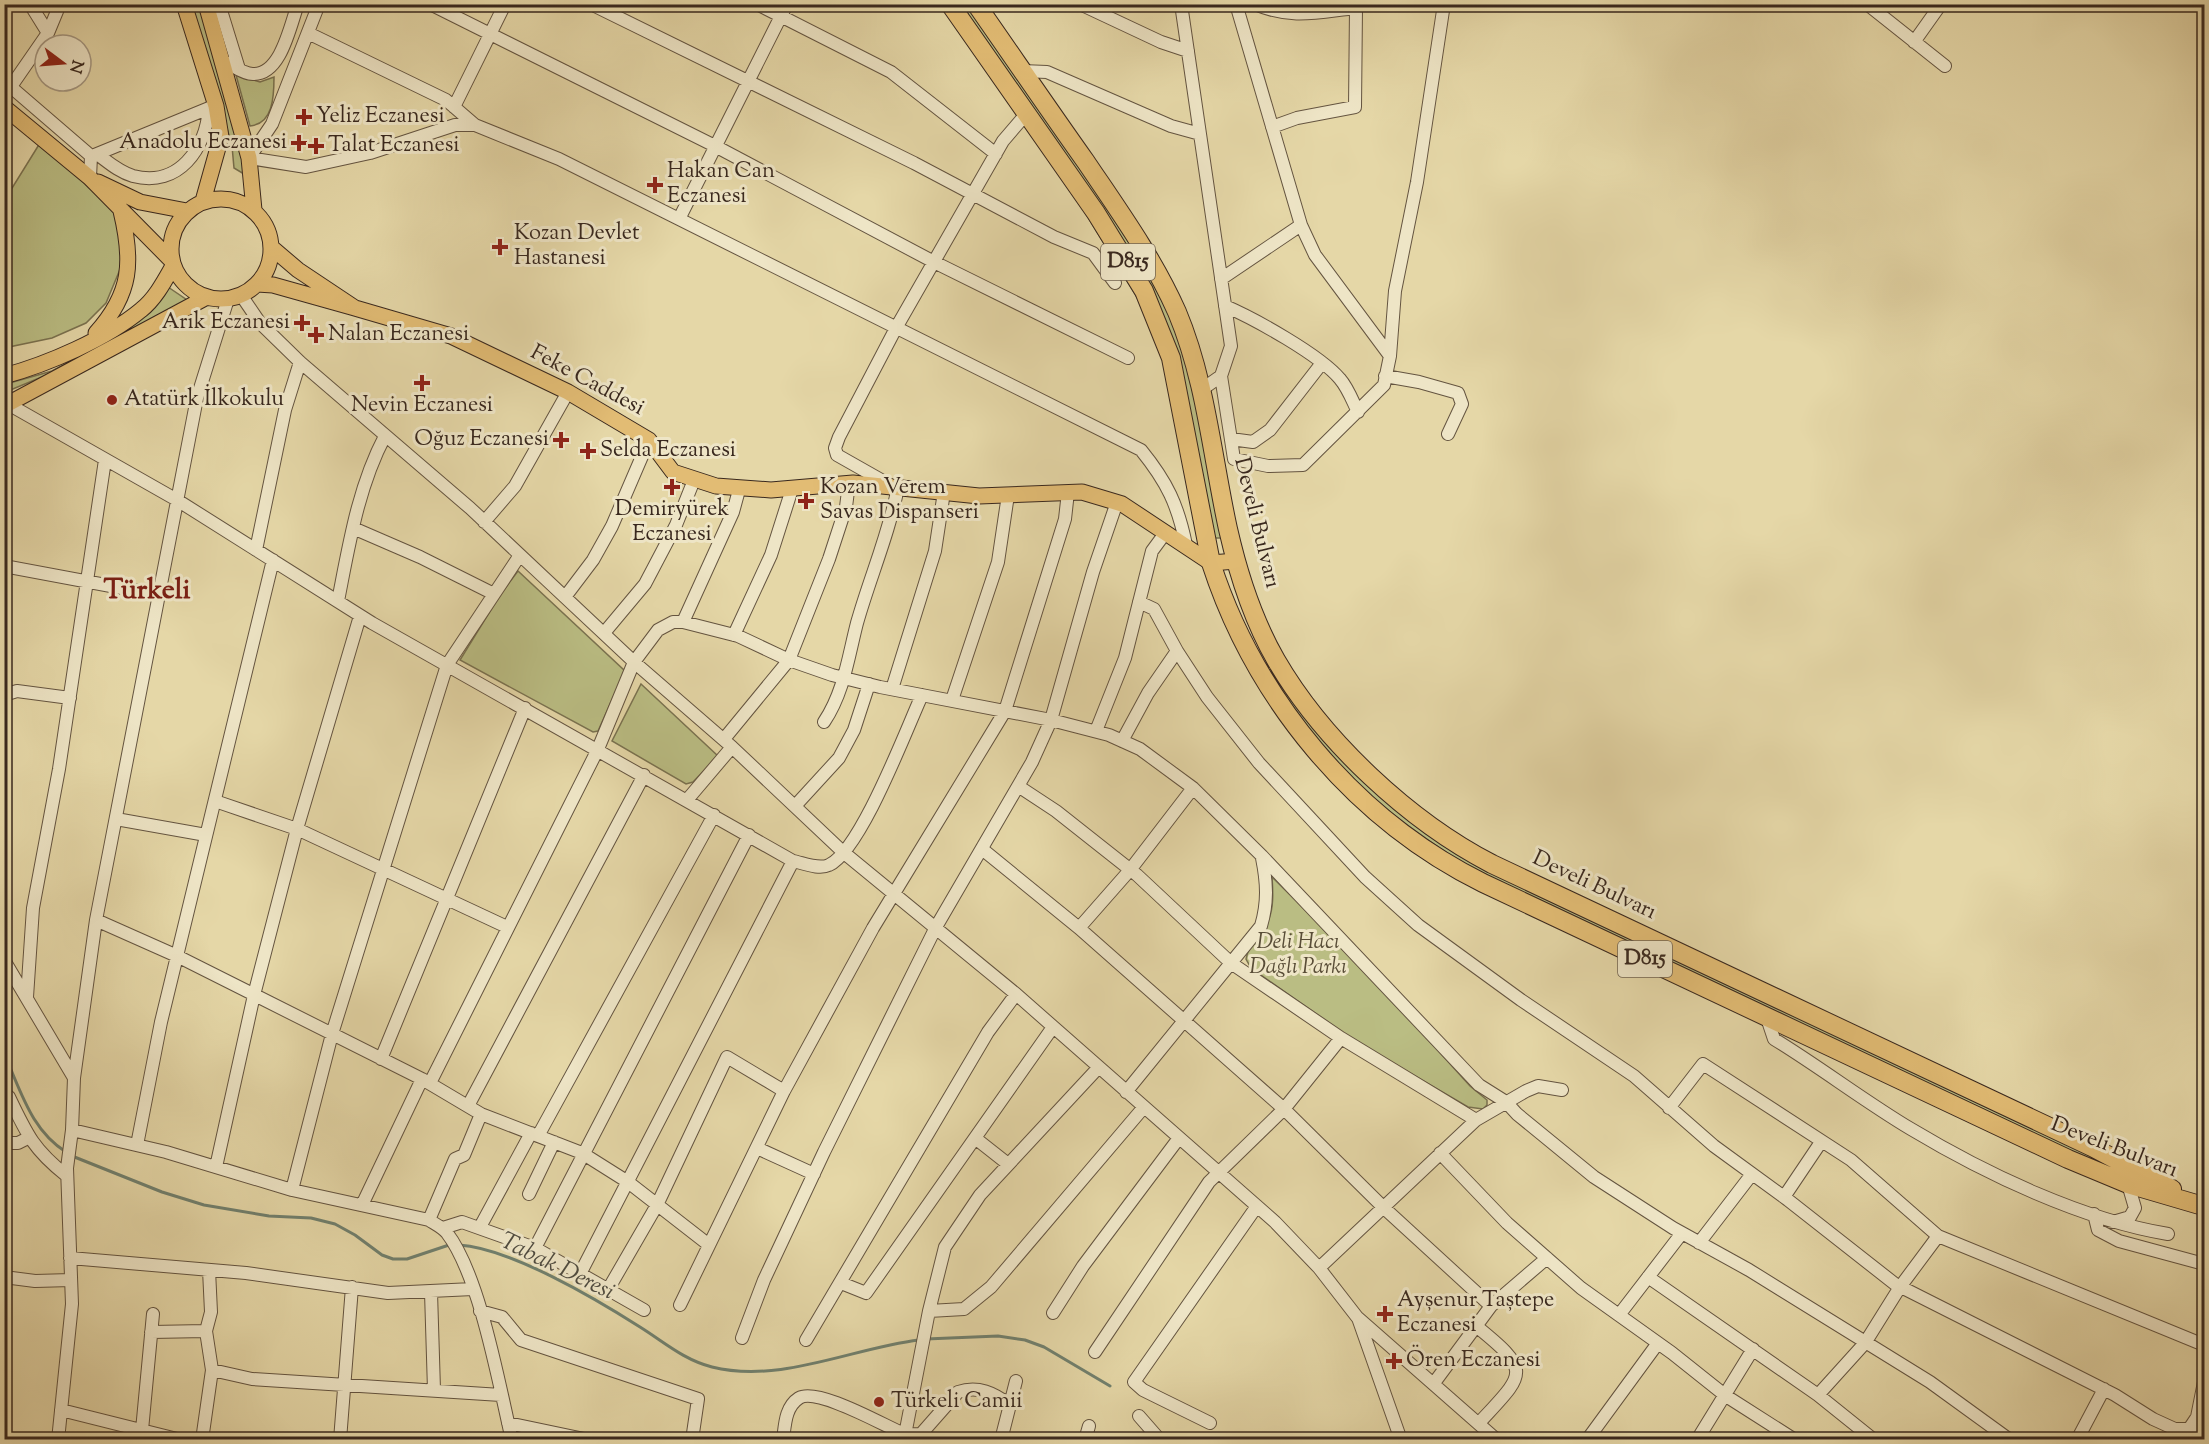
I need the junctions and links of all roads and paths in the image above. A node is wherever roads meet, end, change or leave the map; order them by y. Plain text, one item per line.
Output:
1 (30, 4) edge
2 (60, 4) edge
3 (184, 4) edge
4 (206, 4) edge
5 (219, 4) edge
6 (298, 4) edge
7 (318, 4) edge
8 (430, 4) edge
9 (505, 4) edge
10 (591, 4) edge
11 (757, 4) edge
12 (944, 4) edge
13 (976, 4) edge
14 (1080, 4) edge
15 (1181, 4) edge
16 (1236, 4) edge
17 (1255, 4) edge
18 (1444, 4) edge
19 (1867, 4) edge
20 (1941, 4) edge
21 (950, 5) edge
22 (1357, 6) edge
23 (784, 10) edge
24 (48, 33) joint
25 (308, 33) junction
26 (490, 34) junction
27 (1914, 42) junction
28 (1188, 51) junction
29 (33, 52) edge
30 (223, 62) junction
31 (1945, 66) dead end
32 (239, 69) junction
33 (1022, 71) junction
34 (748, 82) junction
35 (8, 83) edge
36 (4, 107) edge
37 (212, 107) junction
38 (454, 107) junction
39 (1027, 112) junction
40 (49, 117) junction
41 (475, 125) junction
42 (1272, 128) junction
43 (1200, 134) junction
44 (39, 136) junction
45 (715, 146) junction
46 (996, 154) junction
47 (94, 155) junction
48 (249, 158) junction
49 (90, 178) junction
50 (974, 194) junction
51 (203, 201) junction
52 (254, 210) junction
53 (121, 211) junction
54 (187, 211) junction
55 (679, 219) junction
56 (1300, 225) junction
57 (271, 247) junction
58 (934, 262) junction
59 (172, 263) junction
60 (1221, 279) junction
61 (257, 284) junction
62 (1115, 284) dead end
63 (207, 297) junction
64 (234, 297) junction
65 (1225, 306) junction
66 (355, 308) junction
67 (896, 328) junction
68 (87, 343) junction
69 (1389, 356) junction
70 (1128, 358) dead end
71 (300, 362) junction
72 (1322, 363) junction
73 (4, 376) edge
74 (1221, 376) junction
75 (1385, 376) junction
76 (1201, 390) junction
77 (568, 392) junction
78 (7, 405) edge
79 (1358, 412) junction
80 (1448, 434) dead end
81 (385, 436) junction
82 (1231, 439) junction
83 (649, 440) junction
84 (105, 460) junction
85 (694, 480) junction
86 (849, 483) junction
87 (894, 486) junction
88 (792, 489) junction
89 (739, 490) junction
90 (944, 492) junction
91 (1068, 492) junction
92 (1008, 495) junction
93 (177, 500) junction
94 (1117, 502) junction
95 (484, 522) junction
96 (353, 528) junction
97 (1166, 532) junction
98 (1186, 546) junction
99 (256, 550) junction
100 (520, 555) junction
101 (273, 560) junction
102 (1236, 561) junction
103 (1211, 563) junction
104 (4, 566) edge
105 (88, 582) junction
106 (494, 594) junction
107 (159, 595) junction
108 (565, 597) junction
109 (338, 601) junction
110 (1139, 602) junction
111 (360, 616) junction
112 (682, 622) junction
113 (604, 633) junction
114 (734, 635) junction
115 (1177, 651) junction
116 (789, 660) junction
117 (634, 662) junction
118 (447, 664) junction
119 (845, 678) junction
120 (869, 684) junction
121 (892, 689) junction
122 (4, 695) edge
123 (922, 695) junction
124 (70, 698) junction
125 (952, 700) junction
126 (525, 708) junction
127 (1005, 711) junction
128 (1052, 720) junction
129 (824, 722) dead end
130 (1096, 732) junction
131 (1122, 741) junction
132 (728, 743) junction
133 (598, 749) junction
134 (644, 775) junction
135 (1018, 786) junction
136 (1192, 788) junction
137 (687, 800) junction
138 (215, 801) junction
139 (795, 806) junction
140 (714, 815) junction
141 (116, 819) junction
142 (297, 829) junction
143 (206, 835) junction
144 (749, 836) junction
145 (982, 849) junction
146 (843, 852) junction
147 (1262, 856) junction
148 (793, 861) junction
149 (1130, 870) junction
150 (383, 871) junction
151 (894, 891) junction
152 (446, 898) junction
153 (96, 920) junction
154 (507, 927) junction
155 (936, 927) junction
156 (1079, 928) junction
157 (177, 956) junction
158 (4, 960) edge
159 (1231, 963) junction
160 (1016, 994) junction
161 (254, 995) junction
162 (27, 997) junction
163 (1767, 1018) junction
164 (1184, 1021) junction
165 (1053, 1027) junction
166 (332, 1034) junction
167 (1341, 1038) junction
168 (381, 1059) junction
169 (1099, 1067) junction
170 (74, 1078) junction
171 (426, 1081) junction
172 (1562, 1090) dead end
173 (784, 1091) junction
174 (1126, 1092) junction
175 (4, 1093) edge
176 (1506, 1102) junction
177 (468, 1106) junction
178 (1144, 1107) junction
179 (1669, 1108) junction
180 (1284, 1109) junction
181 (481, 1114) junction
182 (1476, 1120) junction
183 (71, 1134) junction
184 (535, 1135) junction
185 (28, 1138) junction
186 (975, 1138) junction
187 (1179, 1138) junction
188 (554, 1142) junction
189 (1821, 1142) junction
190 (4, 1143) edge
191 (137, 1145) junction
192 (757, 1148) junction
193 (582, 1153) junction
194 (1440, 1153) junction
195 (1008, 1164) junction
196 (216, 1167) junction
197 (67, 1172) junction
198 (814, 1174) junction
199 (1220, 1174) junction
200 (1752, 1174) junction
201 (628, 1182) junction
202 (2128, 1184) junction
203 (292, 1190) junction
204 (529, 1194) dead end
205 (1784, 1197) junction
206 (362, 1205) junction
207 (657, 1205) junction
208 (1257, 1206) junction
209 (1383, 1206) junction
210 (2204, 1207) edge
211 (2094, 1214) junction
212 (429, 1220) junction
213 (2113, 1222) junction
214 (480, 1227) junction
215 (446, 1231) junction
216 (1682, 1233) junction
217 (2168, 1234) dead end
218 (1938, 1236) junction
219 (1699, 1242) junction
220 (709, 1245) junction
221 (535, 1248) junction
222 (70, 1258) junction
223 (1547, 1258) junction
224 (2205, 1264) edge
225 (1319, 1268) junction
226 (209, 1270) junction
227 (581, 1272) junction
228 (4, 1277) edge
229 (1648, 1277) junction
230 (71, 1280) junction
231 (841, 1282) junction
232 (352, 1287) junction
233 (1900, 1287) junction
234 (609, 1288) junction
235 (473, 1289) junction
236 (431, 1292) junction
237 (680, 1305) dead end
238 (1491, 1306) junction
239 (644, 1310) dead end
240 (480, 1311) junction
241 (929, 1311) junction
242 (153, 1314) dead end
243 (1053, 1314) dead end
244 (1619, 1315) junction
245 (1357, 1317) junction
246 (1476, 1326) junction
247 (206, 1331) junction
248 (151, 1332) junction
249 (742, 1338) dead end
250 (806, 1340) dead end
251 (1658, 1343) junction
252 (1864, 1343) junction
253 (2205, 1345) edge
254 (1753, 1349) junction
255 (1095, 1352) dead end
256 (212, 1370) junction
257 (1016, 1381) dead end
258 (2205, 1382) edge
259 (1434, 1383) junction
260 (346, 1385) junction
261 (2104, 1389) junction
262 (434, 1390) junction
263 (501, 1395) junction
264 (1818, 1395) junction
265 (1726, 1396) junction
266 (1010, 1405) junction
267 (61, 1410) junction
268 (1139, 1416) dead end
269 (508, 1423) junction
270 (1210, 1423) dead end
271 (1479, 1423) junction
272 (1089, 1426) dead end
273 (142, 1430) junction
274 (2188, 1434) edge
275 (563, 1437) edge
276 (904, 1437) edge
277 (1592, 1438) edge
278 (2205, 1439) edge
279 (58, 1440) edge
280 (181, 1440) edge
281 (202, 1440) edge
282 (340, 1440) edge
283 (512, 1440) edge
284 (590, 1440) edge
285 (692, 1440) edge
286 (783, 1440) edge
287 (1001, 1440) edge
288 (1085, 1440) edge
289 (1160, 1440) edge
290 (1401, 1440) edge
291 (1497, 1440) edge
292 (1696, 1440) edge
293 (1795, 1440) edge
294 (1874, 1440) edge
295 (2010, 1440) edge
296 (2077, 1440) edge

1 - 24 street
2 - 24 street
3 - 37 main road
4 - 30 main road
5 - 32 street
6 - 32 street
7 - 25 street
8 - 26 street
9 - 26 street
10 - 34 street
11 - 23 street
12 - 21 street
13 - 33 highway, Develi Bulvarı / D815
14 - 28 street
15 - 28 street
16 - 42 street
17 - 22 street
18 - 69 street
19 - 27 street
20 - 27 street
21 - 39 highway, Develi Bulvarı / D815
22 - 42 street
23 - 34 street
23 - 46 street
25 - 38 street
25 - 48 street
26 - 38 street
26 - 45 street
27 - 31 street
28 - 43 street
29 - 35 street
30 - 32 street
30 - 48 main road
33 - 43 street
33 - 76 highway, Develi Bulvarı / D815
34 - 45 street
34 - 50 street
35 - 40 street
36 - 44 main road
37 - 47 street
37 - 47 street
37 - 51 main road
38 - 41 street
39 - 46 street
39 - 103 highway, Develi Bulvarı / D815
40 - 44 street
40 - 47 street
41 - 48 street
41 - 55 street
42 - 56 street
43 - 60 street
44 - 49 main road
45 - 55 street
45 - 58 street
46 - 50 street
47 - 49 street
48 - 52 main road
49 - 53 main road
49 - 54 main road
50 - 58 street
50 - 62 street
51 - 52 main road
51 - 54 main road
52 - 57 main road
53 - 59 main road
53 - 68 main road
54 - 59 main road
55 - 67 street
56 - 60 street
56 - 69 street
57 - 61 main road
57 - 66 main road
58 - 67 street
58 - 70 street
59 - 63 main road
59 - 68 main road
60 - 65 street
61 - 64 main road
61 - 66 main road, Feke Caddesi
63 - 64 main road
63 - 78 main road
64 - 71 street
64 - 93 street
65 - 72 street
65 - 74 street
66 - 77 main road, Feke Caddesi
67 - 87 street
67 - 98 street
68 - 73 main road
69 - 75 street
71 - 81 street
71 - 99 street
72 - 79 street
72 - 82 street
74 - 76 street
74 - 82 street
75 - 79 street
75 - 80 street
76 - 102 highway, Develi Bulvarı / D815
77 - 83 main road, Feke Caddesi
77 - 95 street
78 - 84 street
79 - 82 street
81 - 95 street
81 - 96 street
83 - 85 main road, Feke Caddesi
83 - 108 street
84 - 93 street
84 - 105 street
85 - 89 main road, Feke Caddesi
85 - 113 street
86 - 87 main road, Feke Caddesi
86 - 88 main road, Feke Caddesi
86 - 116 street
87 - 90 main road, Feke Caddesi
87 - 119 street
88 - 89 main road, Feke Caddesi
88 - 114 street
89 - 112 street
90 - 92 main road, Feke Caddesi
90 - 121 street
91 - 92 main road, Feke Caddesi
91 - 94 main road, Feke Caddesi
91 - 127 street
92 - 125 street
93 - 99 street
93 - 107 street
94 - 97 main road, Feke Caddesi
94 - 128 street
95 - 100 street
96 - 106 street
96 - 109 street
97 - 98 main road, Feke Caddesi
97 - 110 street
98 - 103 main road, Feke Caddesi
99 - 101 street
100 - 106 street
100 - 108 street
101 - 109 street
101 - 138 street
102 - 103 main road
102 - 210 highway, Develi Bulvarı / D815
103 - 163 highway, Develi Bulvarı / D815
104 - 105 street
105 - 107 street
105 - 124 street
106 - 118 street
107 - 141 street
108 - 113 street
109 - 111 street
110 - 115 street
110 - 130 street
111 - 118 street
111 - 142 street
112 - 114 street
112 - 117 street
113 - 117 street
114 - 116 street
115 - 131 street
115 - 179 street
116 - 119 street
116 - 132 street
117 - 132 street
117 - 133 street
118 - 126 street
118 - 150 street
119 - 120 street
119 - 129 street
120 - 121 street
120 - 139 street
121 - 123 street
122 - 124 street
123 - 125 street
123 - 146 street
124 - 162 street
125 - 127 street
126 - 133 street
126 - 152 street
127 - 128 street
127 - 151 street
128 - 130 street
128 - 135 street
130 - 131 street
131 - 136 street
132 - 137 street
132 - 139 street
133 - 134 street
133 - 154 street
134 - 137 street
134 - 177 street
135 - 145 street
135 - 149 street
136 - 147 street
136 - 149 street
137 - 140 street
138 - 142 street
138 - 143 street
139 - 146 street
140 - 144 street
140 - 184 street
141 - 143 street
141 - 153 street
142 - 150 street
142 - 161 street
143 - 157 street
144 - 148 street
144 - 193 street
145 - 155 street
145 - 156 street
146 - 148 street
146 - 151 street
147 - 159 street
147 - 176 street
148 - 201 street
149 - 156 street
149 - 159 street
150 - 152 street
150 - 166 street
151 - 155 street
151 - 173 street
152 - 154 street
152 - 168 street
153 - 157 street
153 - 170 street
154 - 171 street
155 - 160 street
155 - 198 street
156 - 164 street
157 - 161 street
157 - 191 street
158 - 162 street
159 - 164 street
159 - 167 street
160 - 165 street
160 - 231 street
161 - 166 street
161 - 196 street
162 - 170 street
163 - 202 highway, Develi Bulvarı / D815
163 - 211 street
164 - 174 street
164 - 180 street
165 - 169 street
165 - 186 street
166 - 168 street
166 - 203 street
167 - 180 street
167 - 182 street
168 - 171 street
169 - 174 street
169 - 195 street
170 - 183 street
171 - 177 street
171 - 206 street
172 - 176 street
173 - 192 street
173 - 207 street
174 - 178 street
175 - 185 street
176 - 182 street
176 - 216 street
177 - 181 street
178 - 187 street
178 - 241 street
179 - 189 street
179 - 200 street
180 - 199 street
180 - 209 street
181 - 184 street
181 - 212 street
182 - 194 street
183 - 191 street
183 - 197 street
184 - 188 street
184 - 214 street
185 - 190 street
185 - 197 street
186 - 195 street
186 - 231 street
187 - 199 street
187 - 243 street
188 - 193 street
188 - 204 street
189 - 205 street
189 - 218 street
191 - 196 street
192 - 198 street
192 - 220 street
193 - 201 street
193 - 221 street
194 - 209 street
194 - 223 street
195 - 241 street
196 - 203 street
197 - 222 street
198 - 249 street
199 - 208 street
199 - 255 street
200 - 205 street
200 - 219 street
201 - 207 street
201 - 227 street
202 - 210 highway, Develi Bulvarı / D815
202 - 213 street
203 - 206 street
205 - 233 street
206 - 212 street
207 - 220 street
207 - 234 street
208 - 225 street
208 - 270 street
209 - 225 street
209 - 238 street
211 - 213 street
211 - 224 street
212 - 215 street
213 - 217 street
214 - 215 street
214 - 221 street
215 - 235 street
216 - 219 street
216 - 229 street
218 - 233 street
218 - 253 street
219 - 252 street
220 - 237 street
221 - 227 street
222 - 226 street
222 - 230 street
223 - 238 street
223 - 244 street
225 - 245 street
226 - 232 street
226 - 247 street
227 - 234 street
228 - 230 street
229 - 244 street
229 - 254 street
230 - 267 street
231 - 250 street
232 - 236 street
232 - 260 street
233 - 252 street
233 - 261 street
234 - 239 street
235 - 236 street
235 - 240 street
236 - 262 street
238 - 246 street
240 - 263 street
240 - 285 street
241 - 276 street
242 - 248 street
244 - 251 street
245 - 259 street
245 - 290 street
246 - 259 street
246 - 271 street
247 - 248 street
247 - 256 street
248 - 273 street
251 - 265 street
251 - 277 street
252 - 264 street
252 - 295 street
254 - 264 street
254 - 265 street
256 - 260 street
256 - 281 street
257 - 266 street
258 - 274 street
259 - 271 street
260 - 262 street
260 - 282 street
261 - 274 street
261 - 296 street
262 - 263 street
263 - 269 street
264 - 294 street
265 - 292 street
265 - 293 street
266 - 276 street
266 - 287 street
267 - 273 street
267 - 279 street
268 - 289 street
269 - 275 street
269 - 283 street
271 - 291 street
272 - 288 street
273 - 280 street
274 - 278 street
275 - 284 street
276 - 286 street

